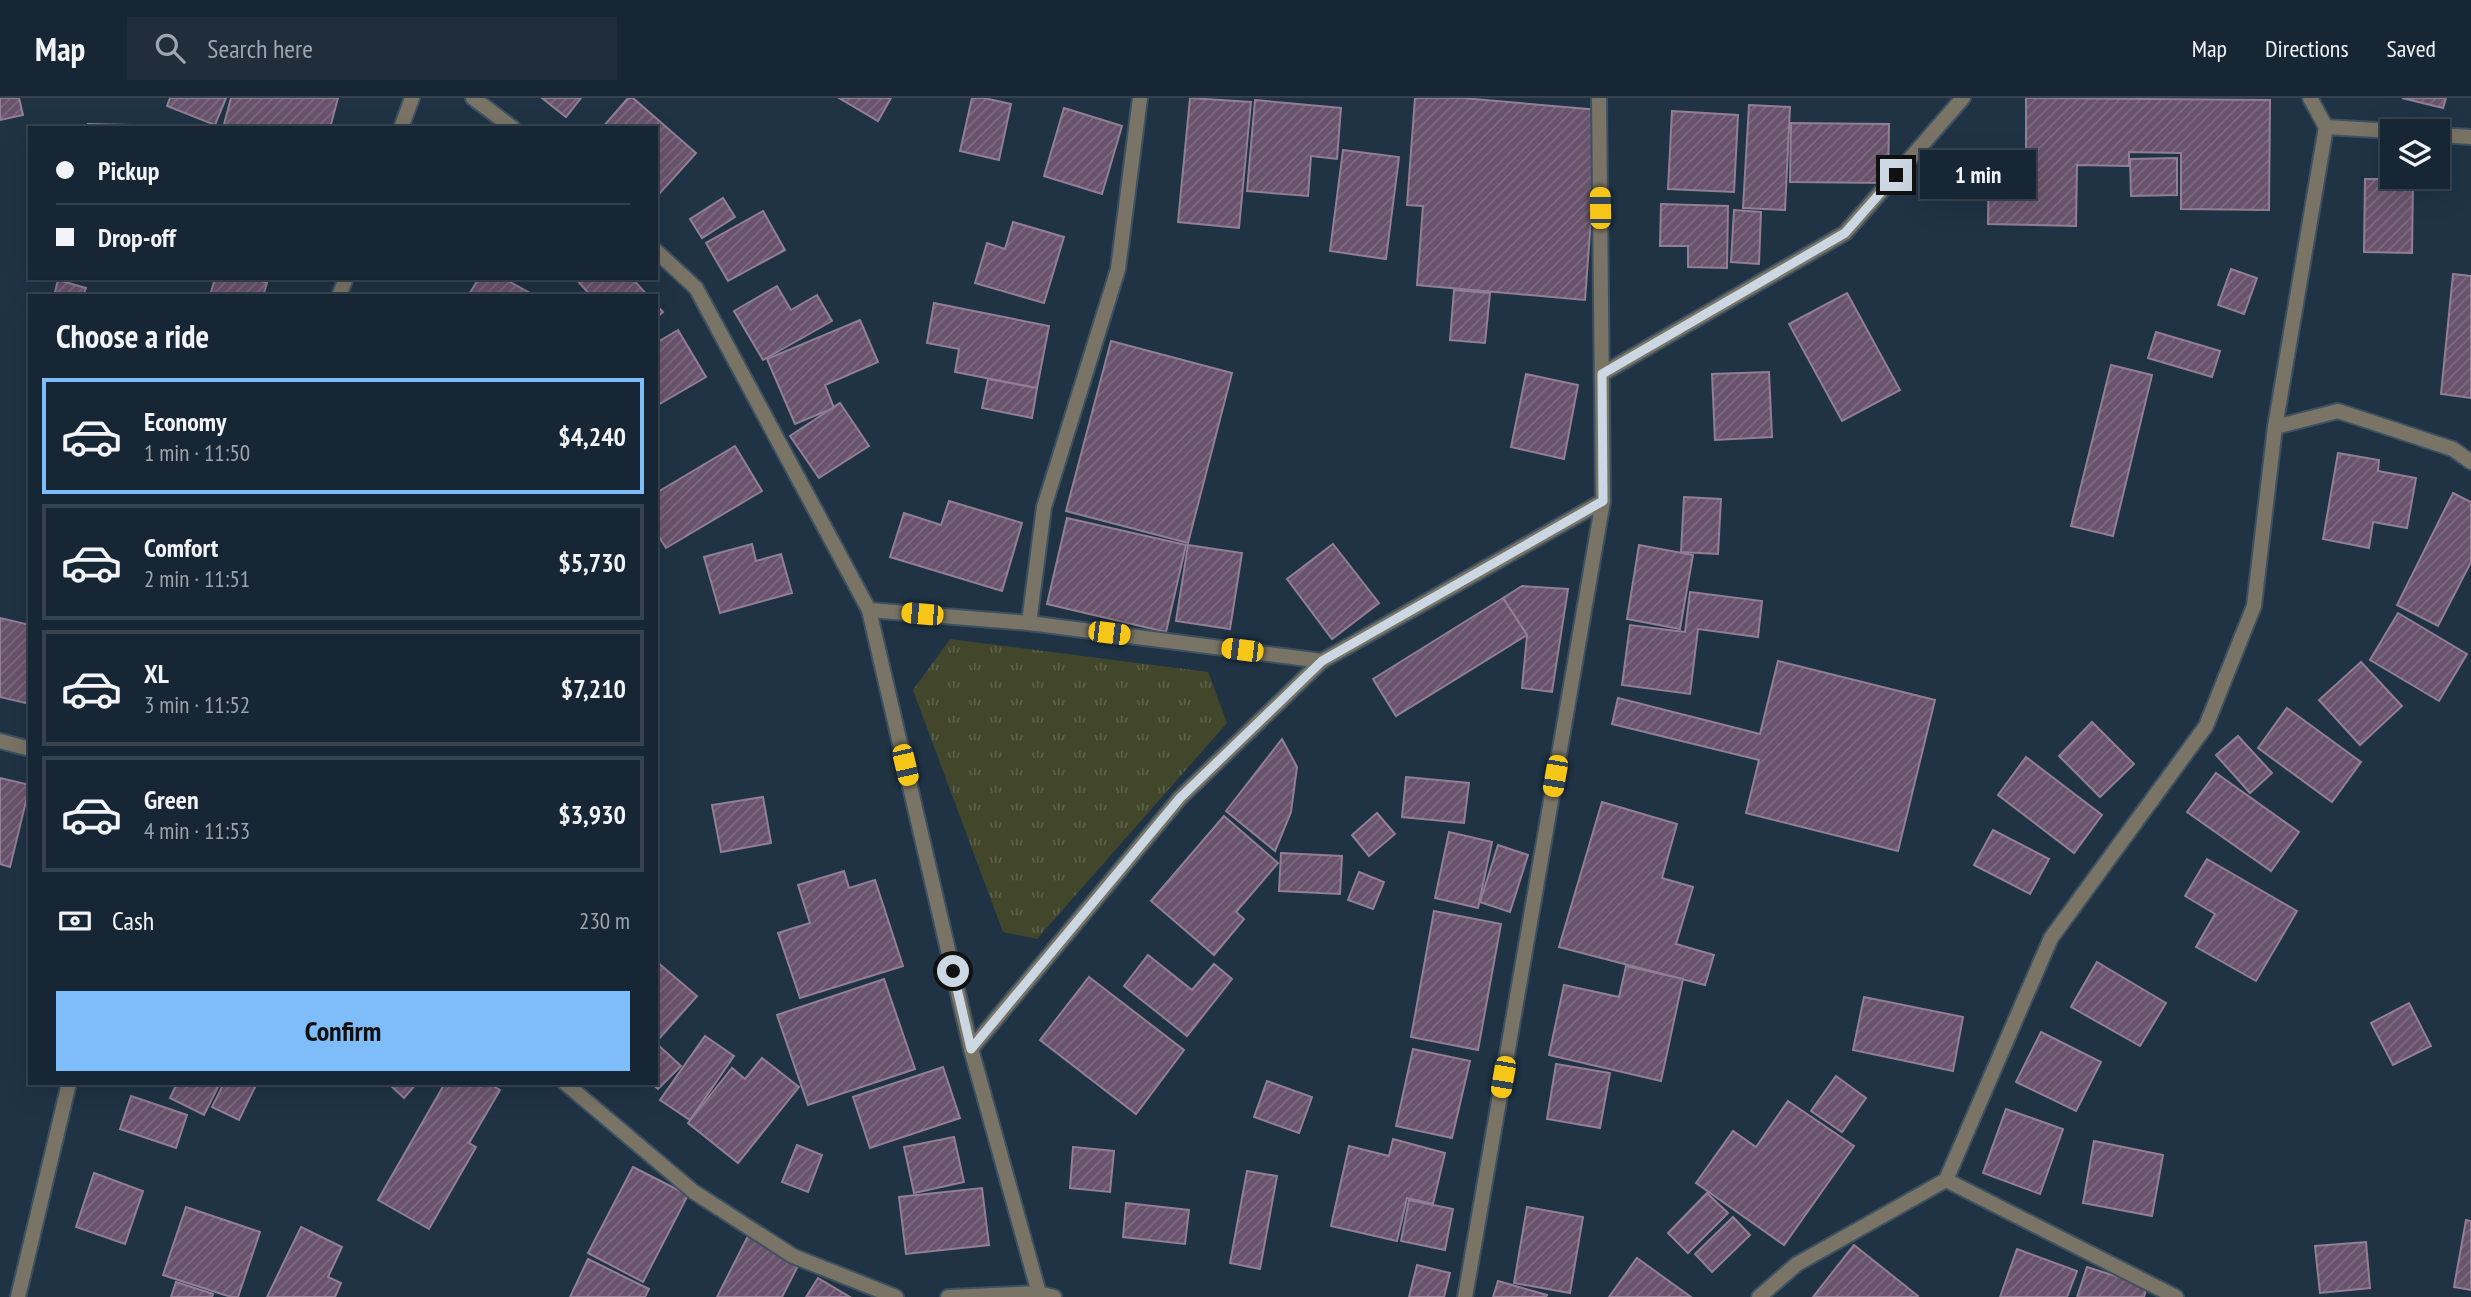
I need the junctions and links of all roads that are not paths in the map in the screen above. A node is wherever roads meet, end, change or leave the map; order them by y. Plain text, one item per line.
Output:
1 (412, 98) edge
2 (473, 98) edge
3 (1140, 98) edge
4 (1599, 98) edge
5 (1963, 98) edge
6 (2310, 98) edge
7 (402, 126) edge
8 (510, 126) edge
9 (2326, 127) junction
10 (2380, 130) edge
11 (2450, 136) edge
12 (2471, 137) edge
13 (658, 253) edge
14 (1602, 374) junction
15 (2276, 427) junction
16 (2471, 461) edge
17 (1603, 501) junction
18 (869, 610) junction
19 (1029, 623) junction
20 (1322, 661) junction
21 (0, 741) edge
22 (28, 748) edge
23 (971, 1049) junction
24 (69, 1085) edge
25 (567, 1085) edge
26 (1946, 1180) junction
27 (1039, 1295) edge
28 (18, 1297) edge
29 (896, 1297) edge
30 (948, 1297) edge
31 (1054, 1297) edge
32 (1465, 1297) edge
33 (1759, 1297) edge
34 (2176, 1297) edge

1 - 7 street
2 - 8 street
3 - 19 street
4 - 14 street
5 - 14 street
6 - 9 street
9 - 10 street
9 - 15 street
11 - 12 street
13 - 18 street
14 - 17 street
15 - 16 street
15 - 26 street
17 - 20 street
17 - 32 street
18 - 19 street
18 - 23 street
19 - 20 street
20 - 23 street
21 - 22 street
23 - 27 street
24 - 28 street
25 - 29 street
26 - 33 street
26 - 34 street
27 - 30 street
27 - 31 street

